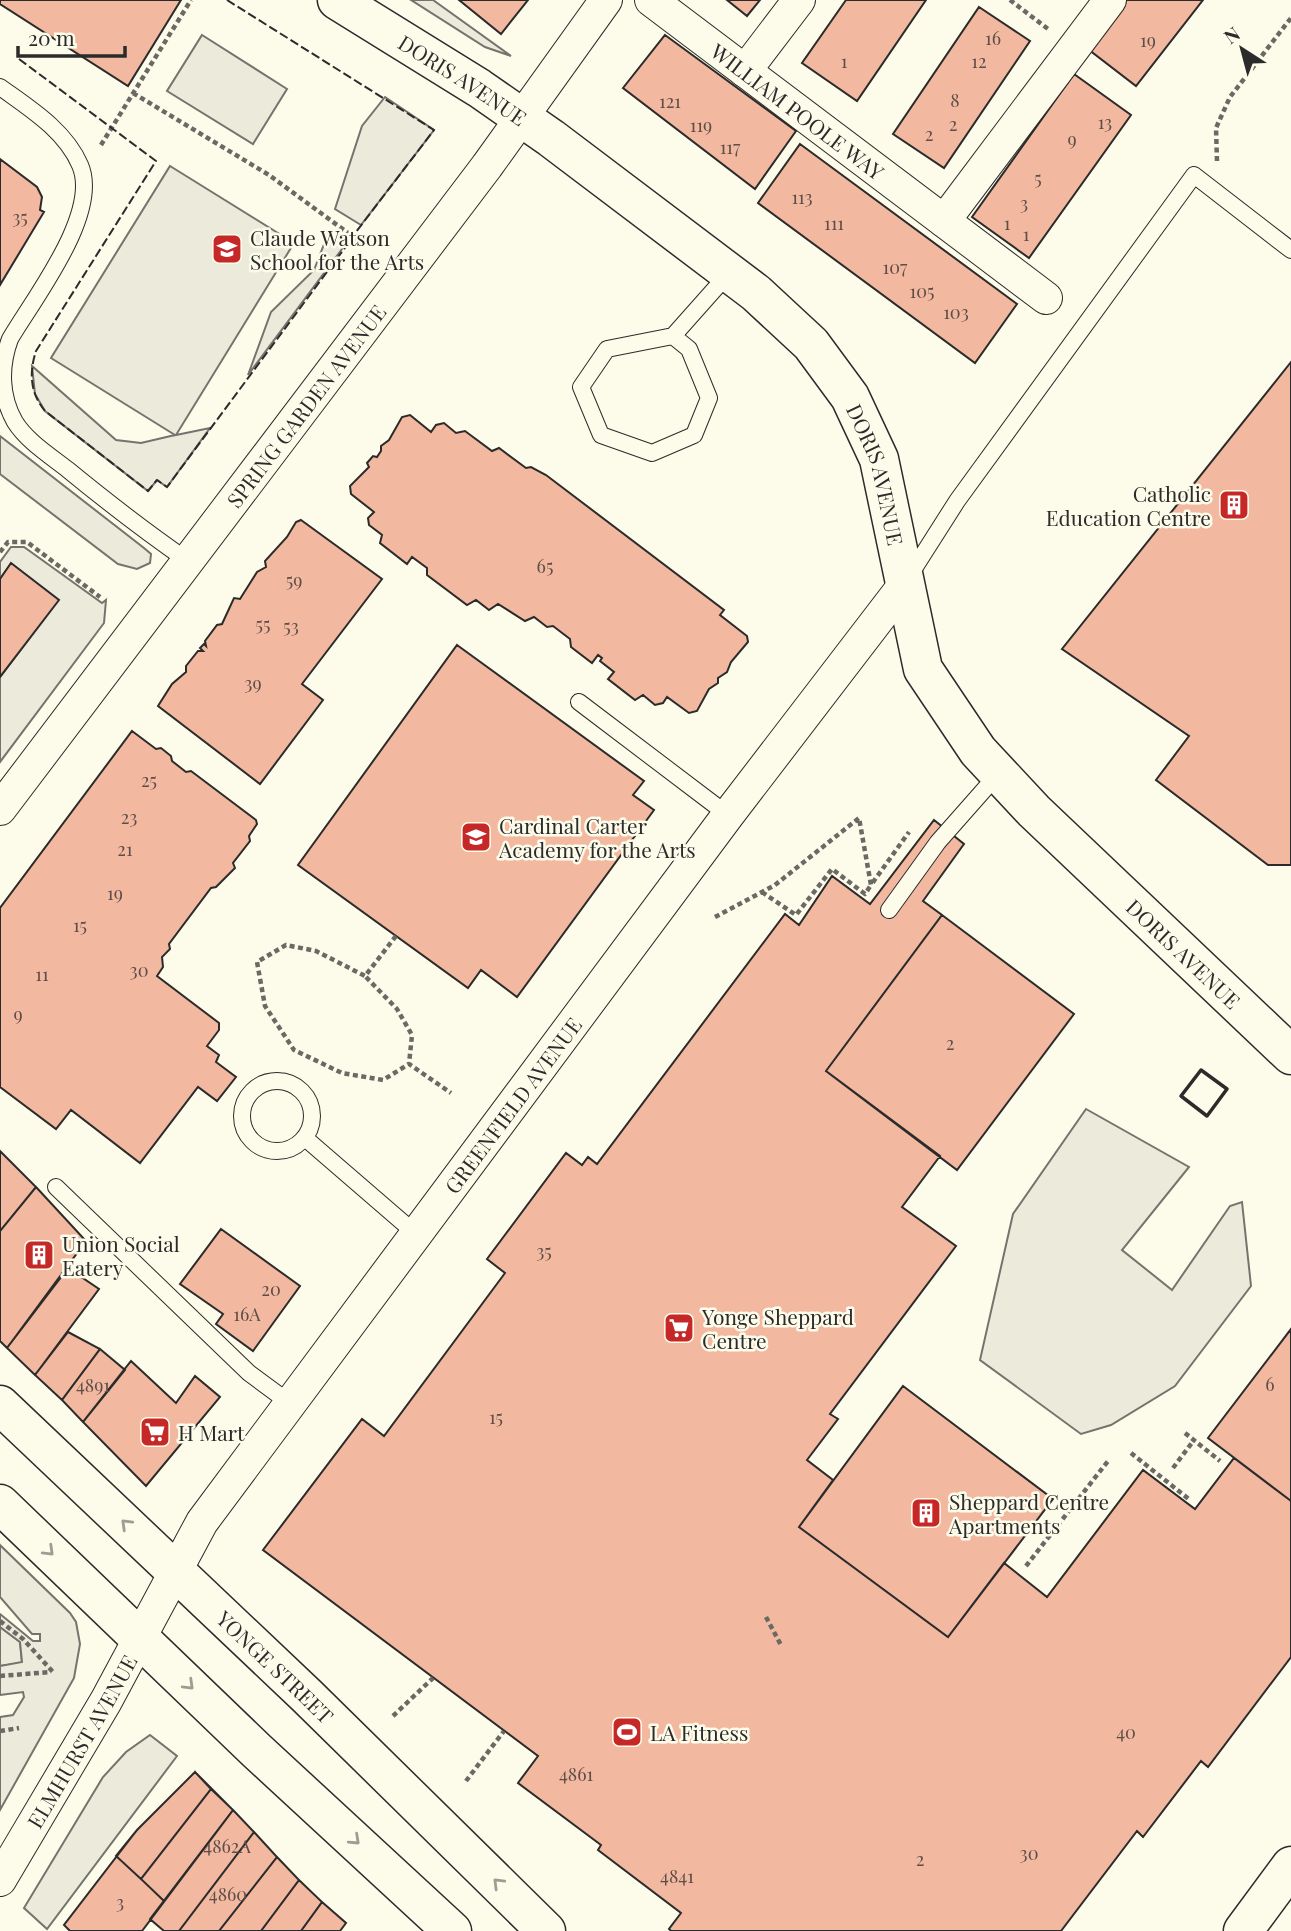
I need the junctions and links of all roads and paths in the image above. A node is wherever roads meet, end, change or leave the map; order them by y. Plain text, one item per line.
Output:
1 (191, 0) edge
2 (337, 0) edge
3 (606, 0) edge
4 (651, 0) edge
5 (799, 0) edge
6 (1010, 0) edge
7 (1110, 0) edge
8 (1291, 18) edge
9 (1073, 49) junction
10 (745, 71) junction
11 (0, 87) edge
12 (133, 93) junction
13 (520, 117) junction
14 (101, 145) dead end
15 (1217, 167) dead end
16 (944, 221) junction
17 (363, 244) dead end
18 (1291, 250) edge
19 (729, 273) junction
20 (1046, 298) dead end
21 (673, 336) junction
22 (0, 552) edge
23 (188, 561) junction
24 (905, 584) junction
25 (100, 597) dead end
26 (579, 702) dead end
27 (998, 774) junction
28 (0, 809) edge
29 (728, 814) junction
30 (909, 832) dead end
31 (871, 885) junction
32 (762, 892) junction
33 (889, 910) dead end
34 (716, 918) dead end
35 (396, 936) dead end
36 (366, 976) junction
37 (1291, 1055) edge
38 (409, 1064) junction
39 (452, 1093) dead end
40 (306, 1138) junction
41 (57, 1187) dead end
42 (415, 1233) junction
43 (291, 1404) junction
44 (0, 1405) edge
45 (1185, 1433) dead end
46 (1194, 1440) junction
47 (1130, 1453) dead end
48 (1108, 1461) dead end
49 (1220, 1461) dead end
50 (1173, 1468) dead end
51 (1190, 1500) dead end
52 (0, 1504) edge
53 (1026, 1566) dead end
54 (176, 1570) junction
55 (766, 1617) dead end
56 (0, 1620) edge
57 (139, 1638) junction
58 (782, 1647) dead end
59 (0, 1676) edge
60 (433, 1678) dead end
61 (393, 1716) dead end
62 (19, 1728) dead end
63 (0, 1731) edge
64 (504, 1731) dead end
65 (466, 1781) dead end
66 (1291, 1866) edge
67 (0, 1880) edge
68 (453, 1931) edge
69 (546, 1931) edge
70 (1243, 1931) edge

1 - 12 path
2 - 13 street, DORIS AVENUE
3 - 13 street, SPRING GARDEN AVENUE
4 - 10 street, WILLIAM POOLE WAY
5 - 10 street
6 - 9 path
7 - 9 street
8 - 15 path
9 - 16 street
10 - 16 street, WILLIAM POOLE WAY
11 - 23 lane
12 - 14 path
12 - 17 path
13 - 19 street, DORIS AVENUE
13 - 23 street, SPRING GARDEN AVENUE
16 - 20 street, WILLIAM POOLE WAY
18 - 24 lane
19 - 21 lane
19 - 24 street, DORIS AVENUE
21 - 21 lane
22 - 25 path
23 - 28 street, SPRING GARDEN AVENUE
24 - 27 street, DORIS AVENUE
24 - 29 street, GREENFIELD AVENUE
26 - 29 lane
27 - 33 lane
27 - 37 street, DORIS AVENUE
29 - 42 street, GREENFIELD AVENUE
30 - 31 path
31 - 32 path
31 - 32 path
32 - 34 path
35 - 36 path
36 - 38 path
36 - 38 path
38 - 39 path
40 - 40 lane
40 - 42 lane
41 - 43 lane
42 - 43 street, GREENFIELD AVENUE
43 - 54 street, GREENFIELD AVENUE
54 -> 44 street, YONGE STREET
45 - 46 path
46 - 49 path
46 - 50 path
47 - 51 path
48 - 53 path
52 -> 57 street
54 - 57 street, GREENFIELD AVENUE
69 -> 54 street, YONGE STREET
55 - 58 path
56 - 59 path
57 - 67 street, ELMHURST AVENUE
57 -> 68 street
60 - 61 path
62 - 63 path
64 - 65 path
66 - 70 street

